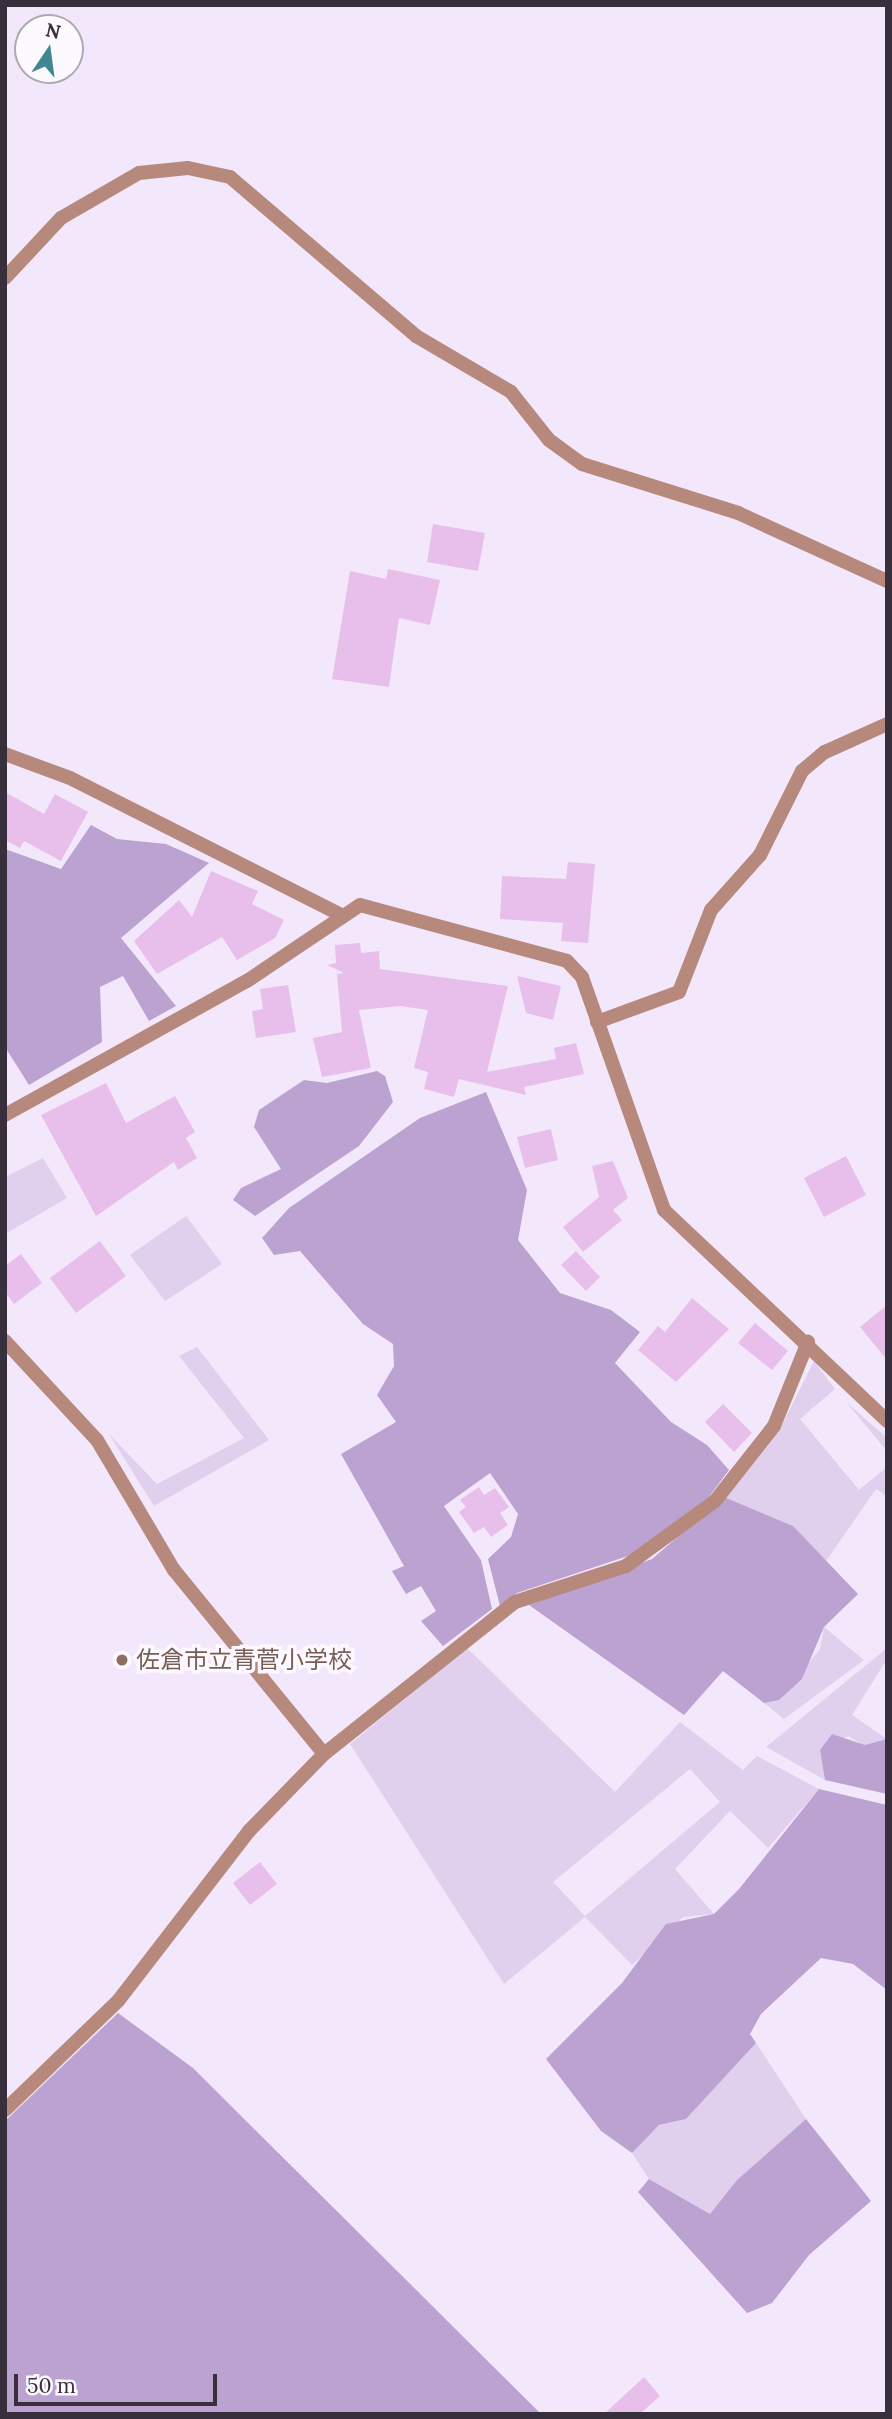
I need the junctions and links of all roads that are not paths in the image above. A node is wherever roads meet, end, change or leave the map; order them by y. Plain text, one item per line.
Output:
1 (5, 278) edge
2 (887, 580) edge
3 (887, 724) edge
4 (5, 754) edge
5 (343, 916) junction
6 (597, 1022) junction
7 (5, 1115) edge
8 (5, 1341) edge
9 (808, 1342) junction
10 (887, 1421) edge
11 (324, 1754) junction
12 (5, 2110) edge

1 - 2 street
3 - 6 street
4 - 5 street
5 - 6 street
5 - 7 street
6 - 9 street
8 - 11 street
9 - 10 street
9 - 11 street
11 - 12 street

